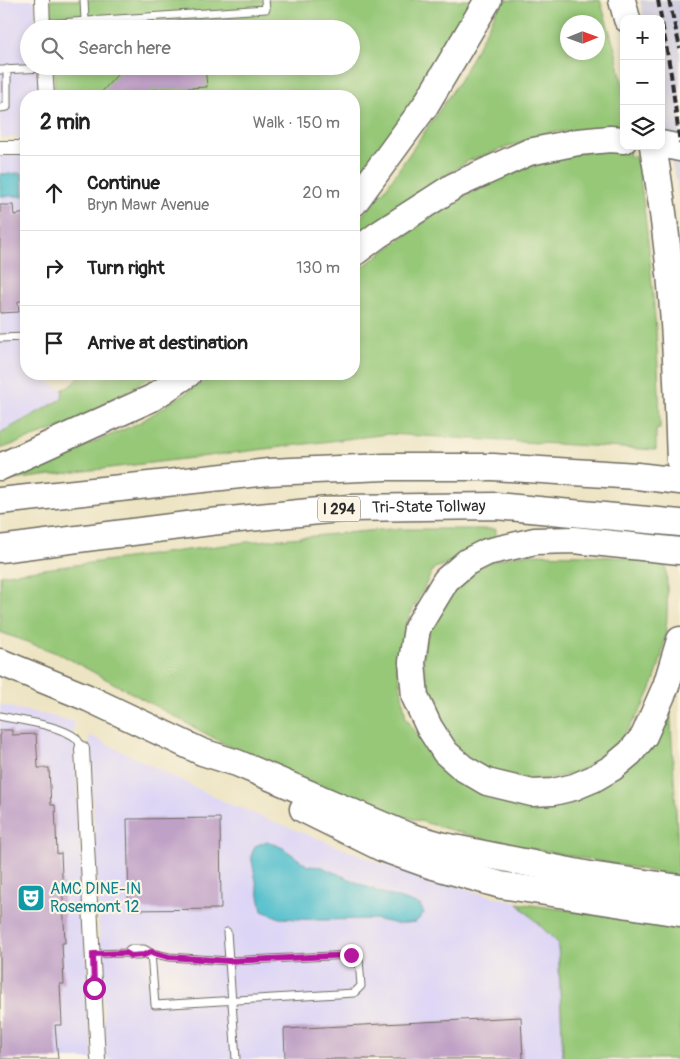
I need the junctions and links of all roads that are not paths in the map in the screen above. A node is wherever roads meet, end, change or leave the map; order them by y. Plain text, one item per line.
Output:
1 (42, 0) edge
2 (84, 0) edge
3 (265, 0) edge
4 (488, 0) edge
5 (622, 0) edge
6 (626, 15) edge
7 (43, 20) edge
8 (85, 20) edge
9 (101, 20) edge
10 (20, 69) edge
11 (4, 70) edge
12 (46, 75) edge
13 (47, 90) edge
14 (0, 108) edge
15 (617, 140) edge
16 (665, 145) edge
17 (0, 148) edge
18 (20, 148) edge
19 (680, 148) edge
20 (654, 150) edge
21 (360, 195) edge
22 (360, 248) edge
23 (20, 337) edge
24 (0, 338) edge
25 (179, 380) edge
26 (680, 461) edge
27 (0, 467) edge
28 (680, 481) edge
29 (0, 502) edge
30 (680, 523) edge
31 (0, 549) edge
32 (680, 551) edge
33 (680, 640) edge
34 (0, 662) edge
35 (0, 716) edge
36 (82, 749) joint
37 (202, 752) junction
38 (680, 888) edge
39 (680, 913) edge
40 (227, 932) dead end
41 (151, 952) junction
42 (93, 954) junction
43 (229, 961) junction
44 (232, 1001) junction
45 (95, 1056) edge
46 (236, 1059) edge

1 - 7 street
2 - 8 lane
3 - 9 lane
4 - 21 highway
5 - 6 highway
10 - 11 lane
11 - 14 lane
12 - 13 street
15 - 22 highway
16 - 19 highway
17 - 18 street
20 - 26 highway
23 - 24 lane
25 - 27 highway
28 - 29 highway
30 - 31 highway, Tri-State Tollway / I 294
32 - 33 highway
34 - 37 highway
35 - 36 lane
36 - 42 street
37 - 38 highway
37 - 39 highway
40 - 43 lane
41 - 42 lane
41 - 43 lane
41 - 44 lane
42 - 45 street
43 - 44 lane
43 - 44 lane
44 - 46 lane

